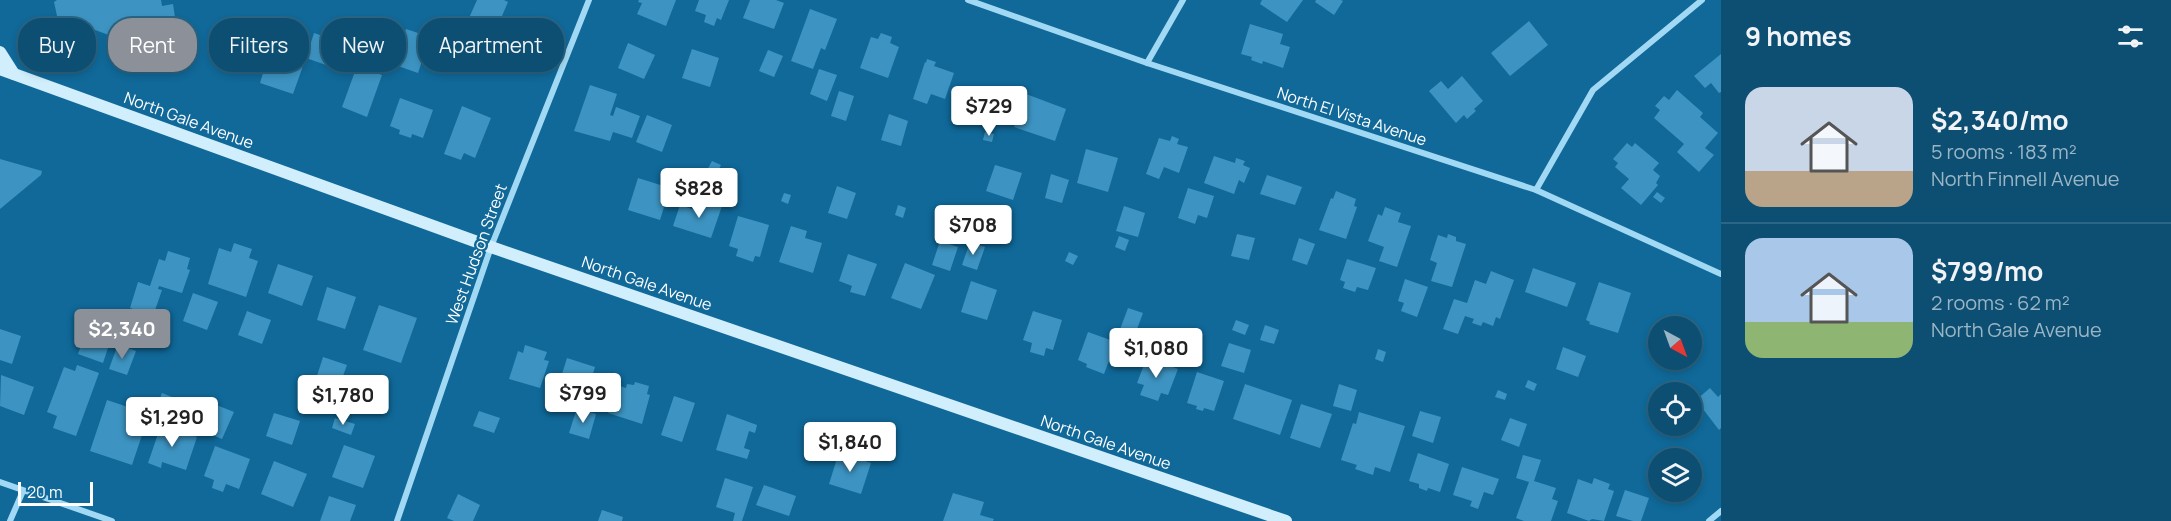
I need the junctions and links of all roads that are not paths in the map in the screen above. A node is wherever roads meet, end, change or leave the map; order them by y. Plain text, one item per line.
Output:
1 (589, 0) edge
2 (968, 0) edge
3 (1183, 0) edge
4 (1702, 0) edge
5 (0, 52) edge
6 (1147, 63) junction
7 (0, 69) edge
8 (14, 74) junction
9 (1536, 190) junction
10 (491, 247) junction
11 (1721, 274) edge
12 (0, 482) edge
13 (23, 491) junction
14 (1721, 511) edge
15 (10, 521) edge
16 (112, 521) edge
17 (397, 521) edge
18 (1286, 521) edge
19 (1709, 521) edge

1 - 10 street, West Hudson Street
2 - 6 street, North El Vista Avenue
3 - 6 street
4 - 9 street
5 - 8 street
6 - 9 street, North El Vista Avenue
7 - 8 street, North Gale Avenue
8 - 10 street, North Gale Avenue
9 - 11 street, North El Vista Avenue
10 - 17 street, West Hudson Street
10 - 18 street, North Gale Avenue
12 - 13 street
13 - 15 street
13 - 16 street
14 - 19 street

